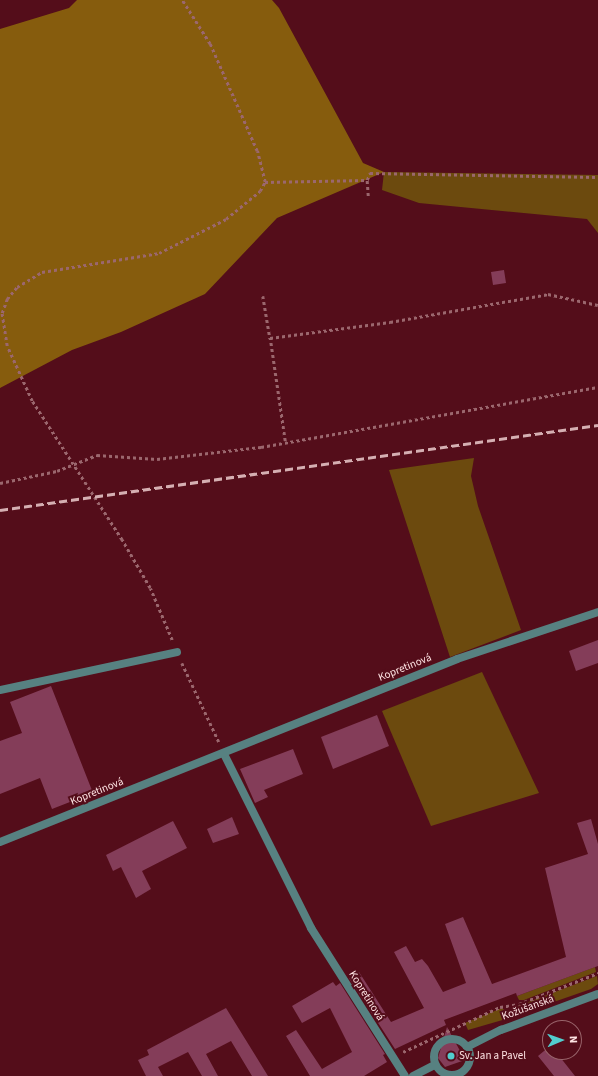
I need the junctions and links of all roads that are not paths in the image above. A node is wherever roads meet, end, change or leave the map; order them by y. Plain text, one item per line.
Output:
1 (598, 612) edge
2 (177, 652) road end
3 (0, 690) edge
4 (224, 754) junction
5 (0, 842) edge
6 (598, 994) edge
7 (467, 1046) junction
8 (435, 1065) junction
9 (465, 1074) edge
10 (406, 1076) edge
11 (413, 1076) edge

1 - 4 street, Kopretinová
2 - 3 street
4 - 5 street, Kopretinová
4 - 10 street, Kopretinová
6 - 7 street, Kožušanská
7 - 8 street
7 - 9 street
8 - 9 street
8 - 11 street

